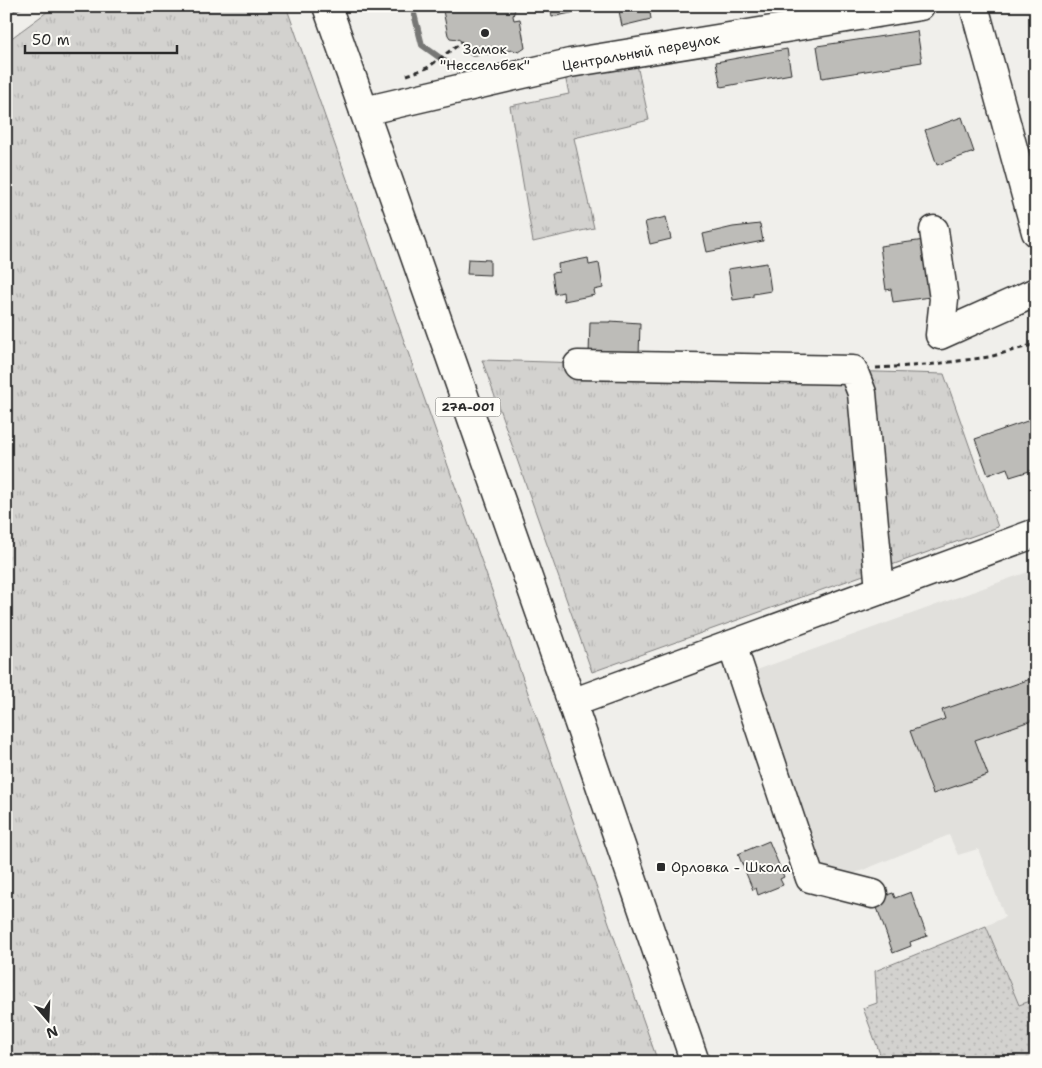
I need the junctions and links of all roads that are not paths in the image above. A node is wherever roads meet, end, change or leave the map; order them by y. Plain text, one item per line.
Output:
1 (327, 6) edge
2 (920, 6) edge
3 (974, 6) edge
4 (364, 111) junction
5 (934, 230) dead end
6 (1036, 232) edge
7 (1036, 292) edge
8 (578, 365) dead end
9 (1036, 533) edge
10 (880, 590) junction
11 (732, 645) junction
12 (572, 703) junction
13 (873, 894) dead end
14 (695, 1062) edge

1 - 4 street, 27А-001
2 - 4 street, Центральный переулок
3 - 6 street
4 - 12 street, 27А-001
5 - 7 street
8 - 10 street
9 - 10 street
10 - 11 street
11 - 12 street
11 - 13 street
12 - 14 street, 27А-001

